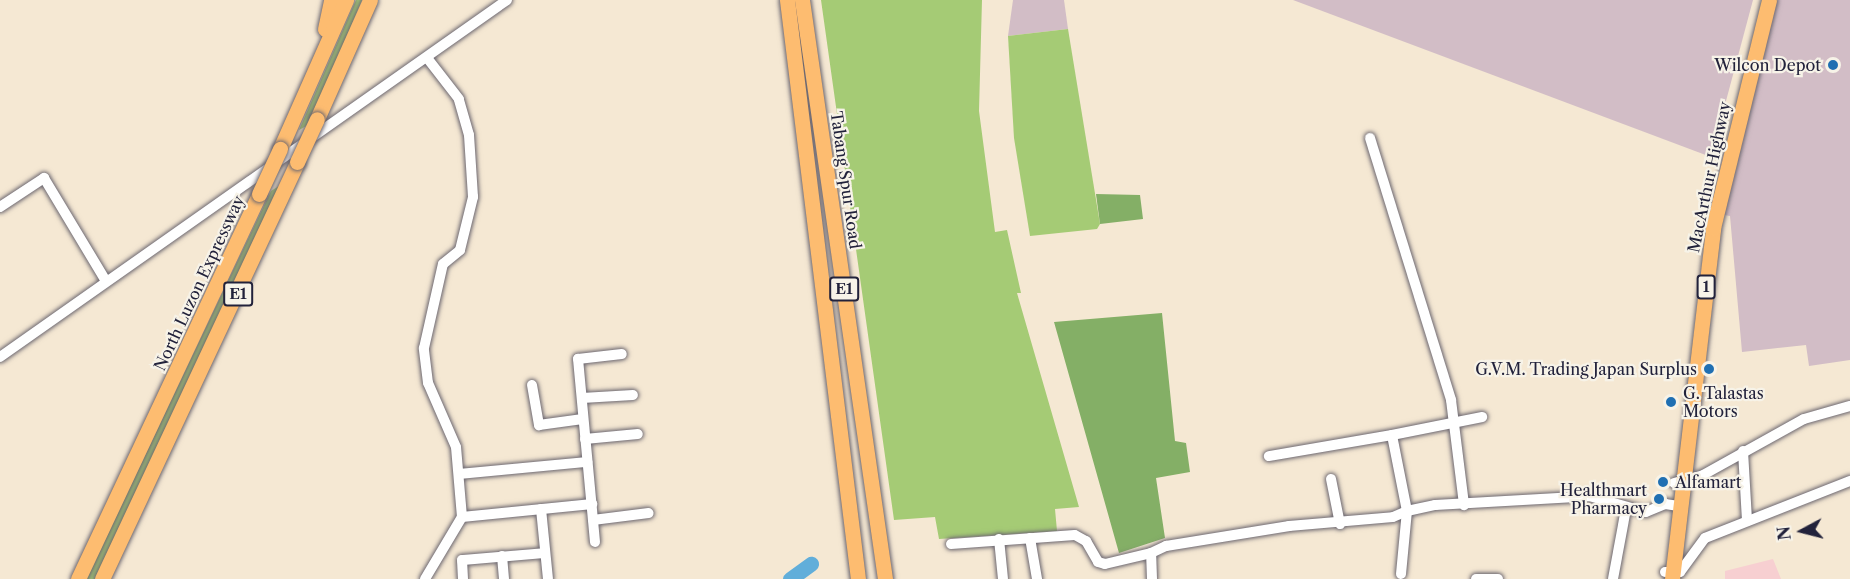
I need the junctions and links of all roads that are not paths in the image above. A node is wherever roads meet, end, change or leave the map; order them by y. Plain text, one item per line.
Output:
1 (331, 0) edge
2 (346, 0) edge
3 (370, 0) edge
4 (507, 0) edge
5 (787, 0) edge
6 (802, 0) edge
7 (1760, 0) edge
8 (1769, 0) edge
9 (428, 59) junction
10 (293, 117) junction
11 (1370, 138) dead end
12 (0, 207) edge
13 (105, 281) junction
14 (622, 354) dead end
15 (0, 357) edge
16 (532, 385) dead end
17 (633, 395) dead end
18 (582, 398) junction
19 (1850, 406) edge
20 (1482, 417) dead end
21 (584, 419) junction
22 (1455, 424) junction
23 (638, 434) dead end
24 (1392, 435) junction
25 (585, 439) junction
26 (1743, 451) junction
27 (1269, 456) dead end
28 (587, 462) junction
29 (459, 474) junction
30 (1331, 479) dead end
31 (1850, 481) edge
32 (1679, 483) junction
33 (592, 504) junction
34 (1464, 505) junction
35 (1675, 506) junction
36 (541, 509) junction
37 (1626, 509) junction
38 (1407, 511) junction
39 (649, 513) dead end
40 (462, 517) junction
41 (593, 520) junction
42 (1748, 521) junction
43 (1340, 524) junction
44 (999, 538) junction
45 (1029, 538) junction
46 (595, 542) dead end
47 (951, 544) dead end
48 (545, 553) junction
49 (1151, 553) junction
50 (502, 556) junction
51 (1401, 574) dead end
52 (1668, 576) edge
53 (78, 579) edge
54 (102, 579) edge
55 (425, 579) edge
56 (463, 579) edge
57 (504, 579) edge
58 (548, 579) edge
59 (858, 579) edge
60 (885, 579) edge
61 (1004, 579) edge
62 (1037, 579) edge
63 (1152, 579) edge
64 (1476, 579) edge
65 (1498, 579) edge
66 (1612, 579) edge

1 - 10 highway
2 - 10 highway, North Luzon Expressway / E1
3 - 54 highway, E1, bridge
4 - 9 street
5 - 59 highway, E1
6 - 60 highway, Tabang Spur Road / E1
7 - 32 highway, MacArthur Highway / 1
8 - 32 highway, MacArthur Highway / 1
9 - 13 street
9 - 29 street
10 - 53 highway, North Luzon Expressway / E1, bridge
11 - 22 street
12 - 13 street
13 - 15 street
14 - 18 street
16 - 21 street
17 - 18 street
18 - 21 street
19 - 26 street
20 - 22 street
21 - 25 street
22 - 24 street
22 - 34 street
23 - 25 street
24 - 27 street
24 - 38 street
25 - 28 street
26 - 32 street
26 - 42 street
28 - 29 street
28 - 33 street
29 - 40 street
30 - 43 street
31 - 42 street
32 - 35 highway, MacArthur Highway / 1
33 - 36 street
33 - 41 street
34 - 37 street
34 - 38 street
35 - 37 street
35 - 52 highway, MacArthur Highway / 1
36 - 40 street
36 - 48 street
37 - 66 street
38 - 43 street
38 - 51 street
39 - 41 street
40 - 55 street
41 - 46 street
42 - 52 street
43 - 49 street
44 - 45 street
44 - 47 street
44 - 61 street
45 - 49 street
45 - 62 street
48 - 50 street
48 - 58 street
49 - 63 street
50 - 56 street
50 - 57 street
64 - 65 street

